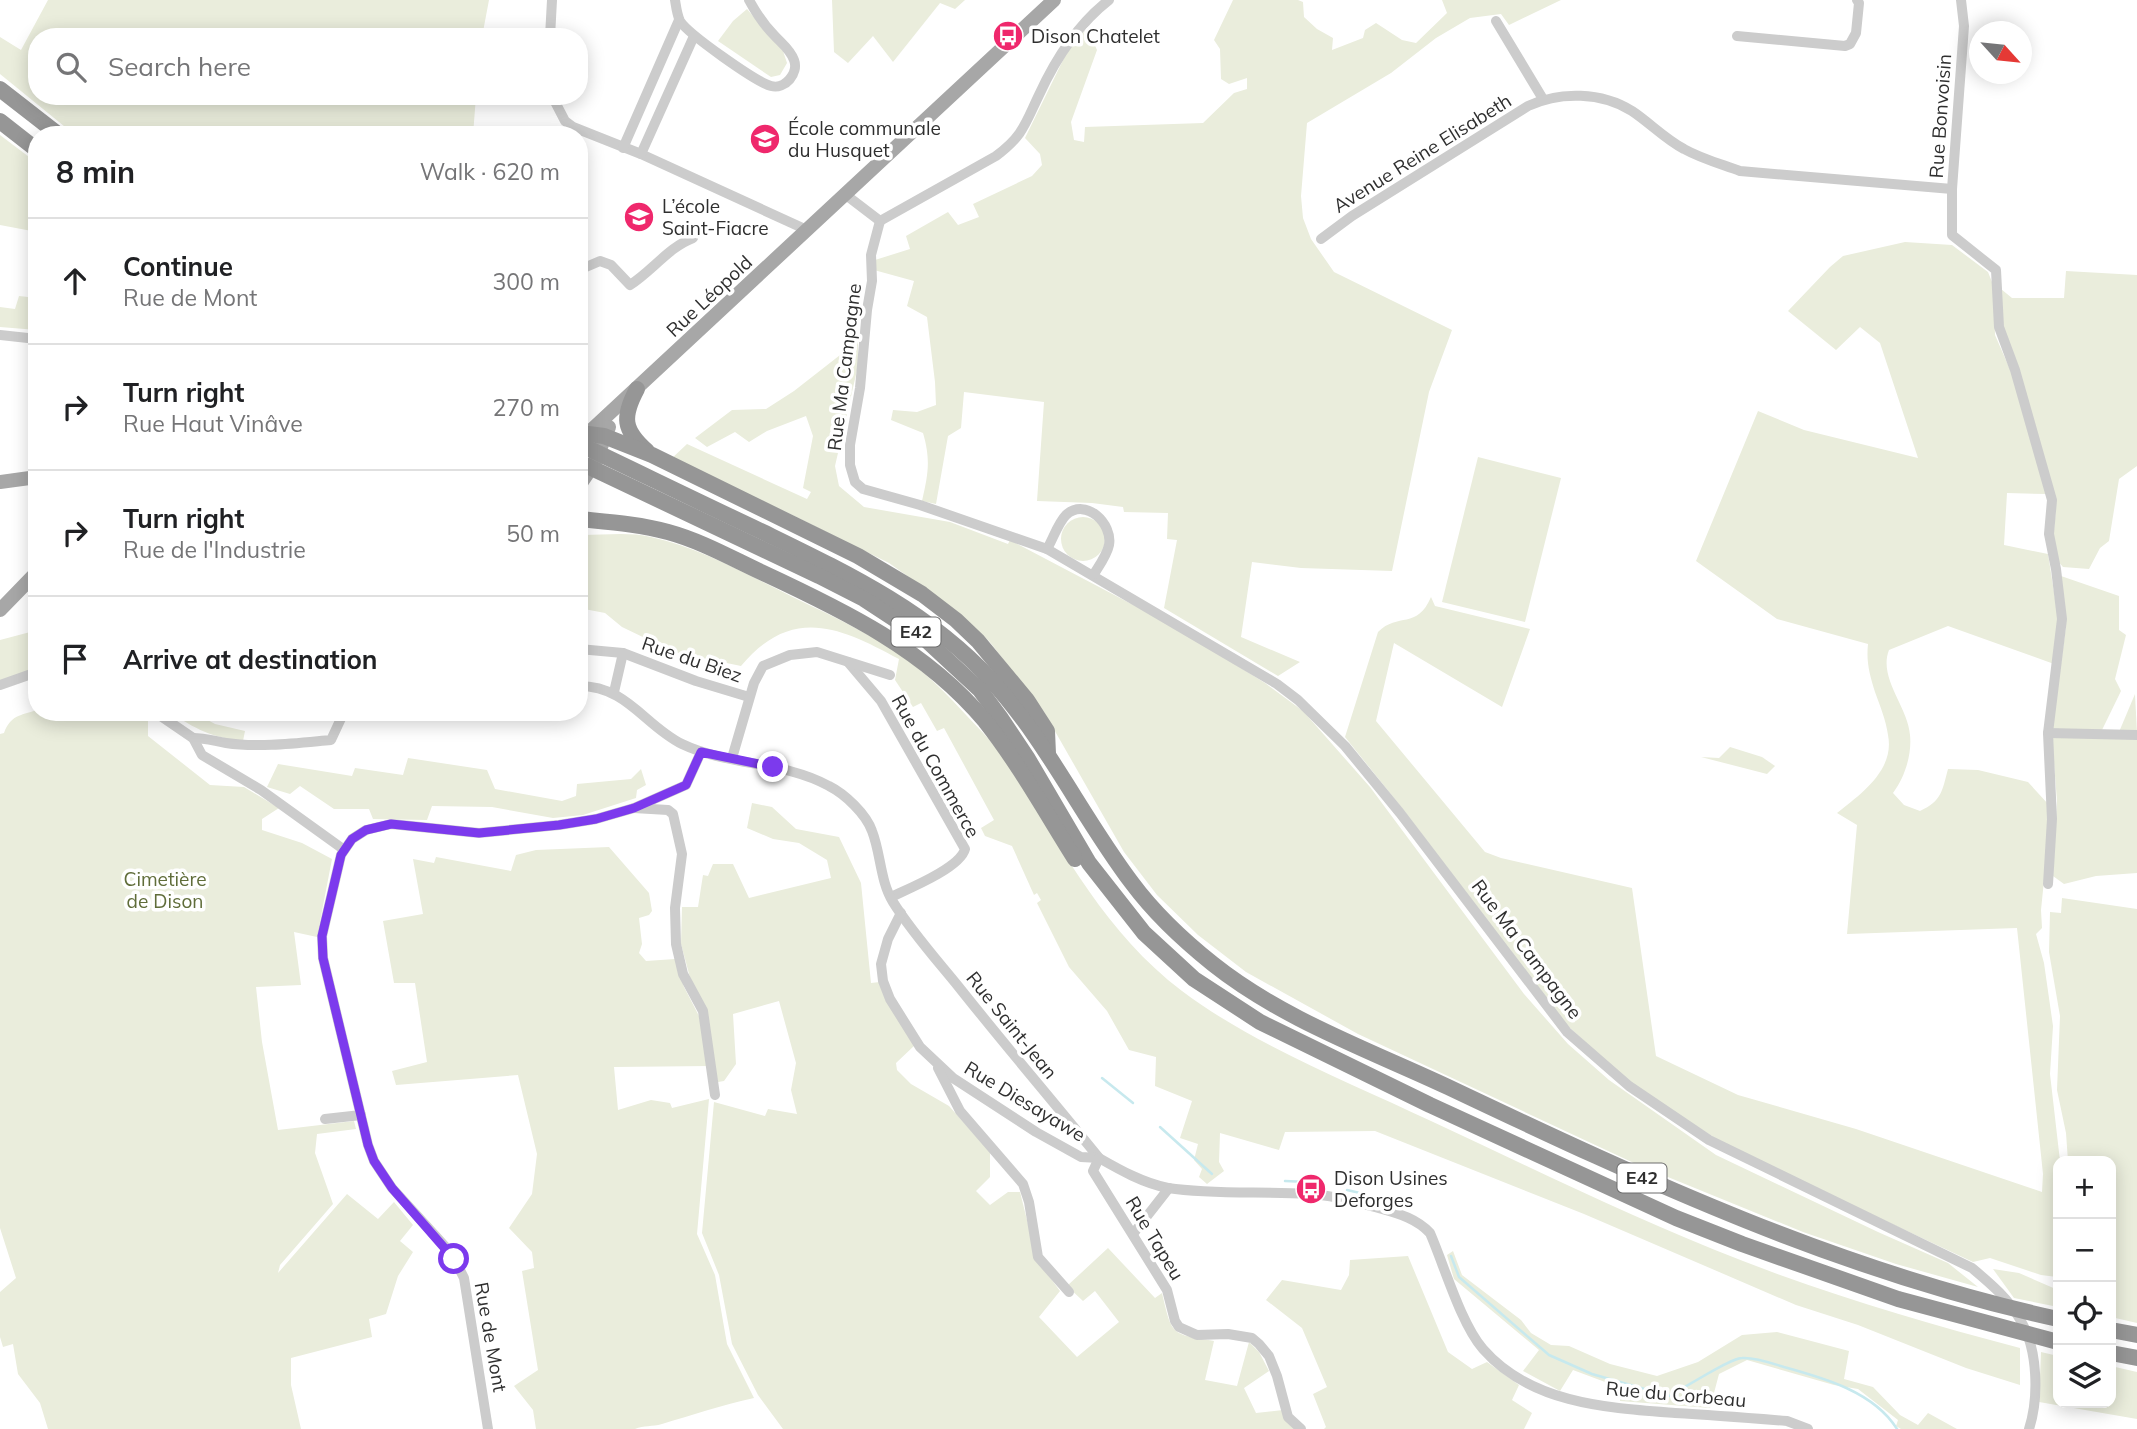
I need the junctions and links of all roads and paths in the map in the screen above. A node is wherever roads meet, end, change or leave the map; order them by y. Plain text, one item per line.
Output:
1 (552, 0) edge
2 (675, 0) edge
3 (749, 0) edge
4 (1054, 0) edge
5 (1109, 0) edge
6 (1857, 0) edge
7 (1961, 0) edge
8 (679, 20) junction
9 (1496, 21) dead end
10 (550, 28) edge
11 (694, 36) junction
12 (1737, 36) dead end
13 (0, 89) edge
14 (1543, 99) junction
15 (557, 105) edge
16 (0, 121) edge
17 (47, 126) edge
18 (568, 126) edge
19 (588, 136) edge
20 (28, 143) edge
21 (623, 148) junction
22 (641, 154) junction
23 (1952, 189) junction
24 (846, 195) junction
25 (880, 221) junction
26 (807, 230) junction
27 (693, 238) dead end
28 (1321, 239) dead end
29 (588, 266) edge
30 (0, 335) edge
31 (28, 338) edge
32 (637, 389) junction
33 (588, 439) edge
34 (652, 455) junction
35 (588, 466) edge
36 (588, 473) edge
37 (28, 478) edge
38 (0, 482) edge
39 (588, 512) edge
40 (588, 520) edge
41 (605, 521) junction
42 (1047, 549) junction
43 (1094, 575) junction
44 (28, 581) edge
45 (0, 610) edge
46 (588, 650) edge
47 (622, 653) junction
48 (848, 663) junction
49 (28, 675) edge
50 (890, 675) dead end
51 (0, 685) edge
52 (588, 686) edge
53 (614, 692) junction
54 (749, 697) junction
55 (168, 721) edge
56 (340, 721) edge
57 (2048, 733) junction
58 (2137, 735) edge
59 (193, 738) junction
60 (701, 752) junction
61 (1048, 754) junction
62 (732, 758) junction
63 (634, 808) junction
64 (343, 849) junction
65 (2048, 884) dead end
66 (891, 897) junction
67 (1119, 902) junction
68 (901, 913) junction
69 (937, 1065) junction
70 (715, 1095) dead end
71 (361, 1115) junction
72 (325, 1119) dead end
73 (1099, 1158) junction
74 (1169, 1188) junction
75 (1133, 1234) junction
76 (1069, 1292) dead end
77 (2053, 1318) edge
78 (2116, 1331) edge
79 (2137, 1335) edge
80 (2053, 1341) edge
81 (2116, 1354) edge
82 (2137, 1358) edge
83 (488, 1429) edge
84 (1301, 1429) edge
85 (1808, 1429) edge
86 (2029, 1429) edge

1 - 10 street
2 - 8 street
3 - 11 street
4 - 24 main road, Rue Léopold
5 - 25 street
6 - 12 street
7 - 23 street, Rue Bonvoisin
8 - 11 street
8 - 21 street
9 - 14 street, Avenue Reine Elisabeth
11 - 22 street
13 - 17 highway
14 - 23 street, Avenue Reine Elisabeth
14 - 28 street, Avenue Reine Elisabeth
15 - 18 street
16 - 20 highway
19 - 21 street
21 - 22 street
22 - 26 street
23 - 57 street, Rue Bonvoisin
24 - 25 street
24 - 26 main road, Rue Léopold
25 - 42 street, Rue Ma Campagne
26 - 32 main road, Rue Léopold
27 - 29 street
30 - 31 street
32 - 33 main road, Rue Léopold
32 - 34 highway
33 - 34 highway
33 - 36 main road, Rue Léopold
33 - 61 highway, E42
34 - 61 highway
35 - 67 highway, E42
37 - 38 main road
39 - 41 highway
40 - 41 highway
41 - 67 highway
42 - 43 street, Rue Ma Campagne
42 - 43 street
43 - 86 street, Rue Ma Campagne
44 - 45 main road
46 - 47 street, Rue du Biez
47 - 53 street, Rue du Biez
47 - 54 street, Rue du Biez
48 - 50 street
48 - 54 street
48 - 66 street, Rue du Commerce
49 - 51 street
52 - 53 street
53 - 60 street, Rue Saint-Jean
54 - 62 street
55 - 59 street
56 - 59 street
57 - 58 street
57 - 65 street
59 - 64 street
60 - 62 street, Rue Saint-Jean
60 - 63 street
61 - 77 highway, E42
62 - 66 street, Rue Saint-Jean
63 - 64 street
63 - 70 street
64 - 71 street, Rue de Mont
66 - 68 street, Rue Saint-Jean
67 - 80 highway, E42
68 - 69 street, Rue Diesayawe
68 - 73 street, Rue Saint-Jean
69 - 73 street, Rue Diesayawe
69 - 76 street, Rue Diesayawe
71 - 72 street
71 - 83 street, Rue de Mont
73 - 74 street, Rue du Corbeau
73 - 75 street, Rue Tapeu
74 - 75 street
74 - 85 street, Rue du Corbeau
75 - 84 street, Rue Tapeu
78 - 79 highway
81 - 82 highway

